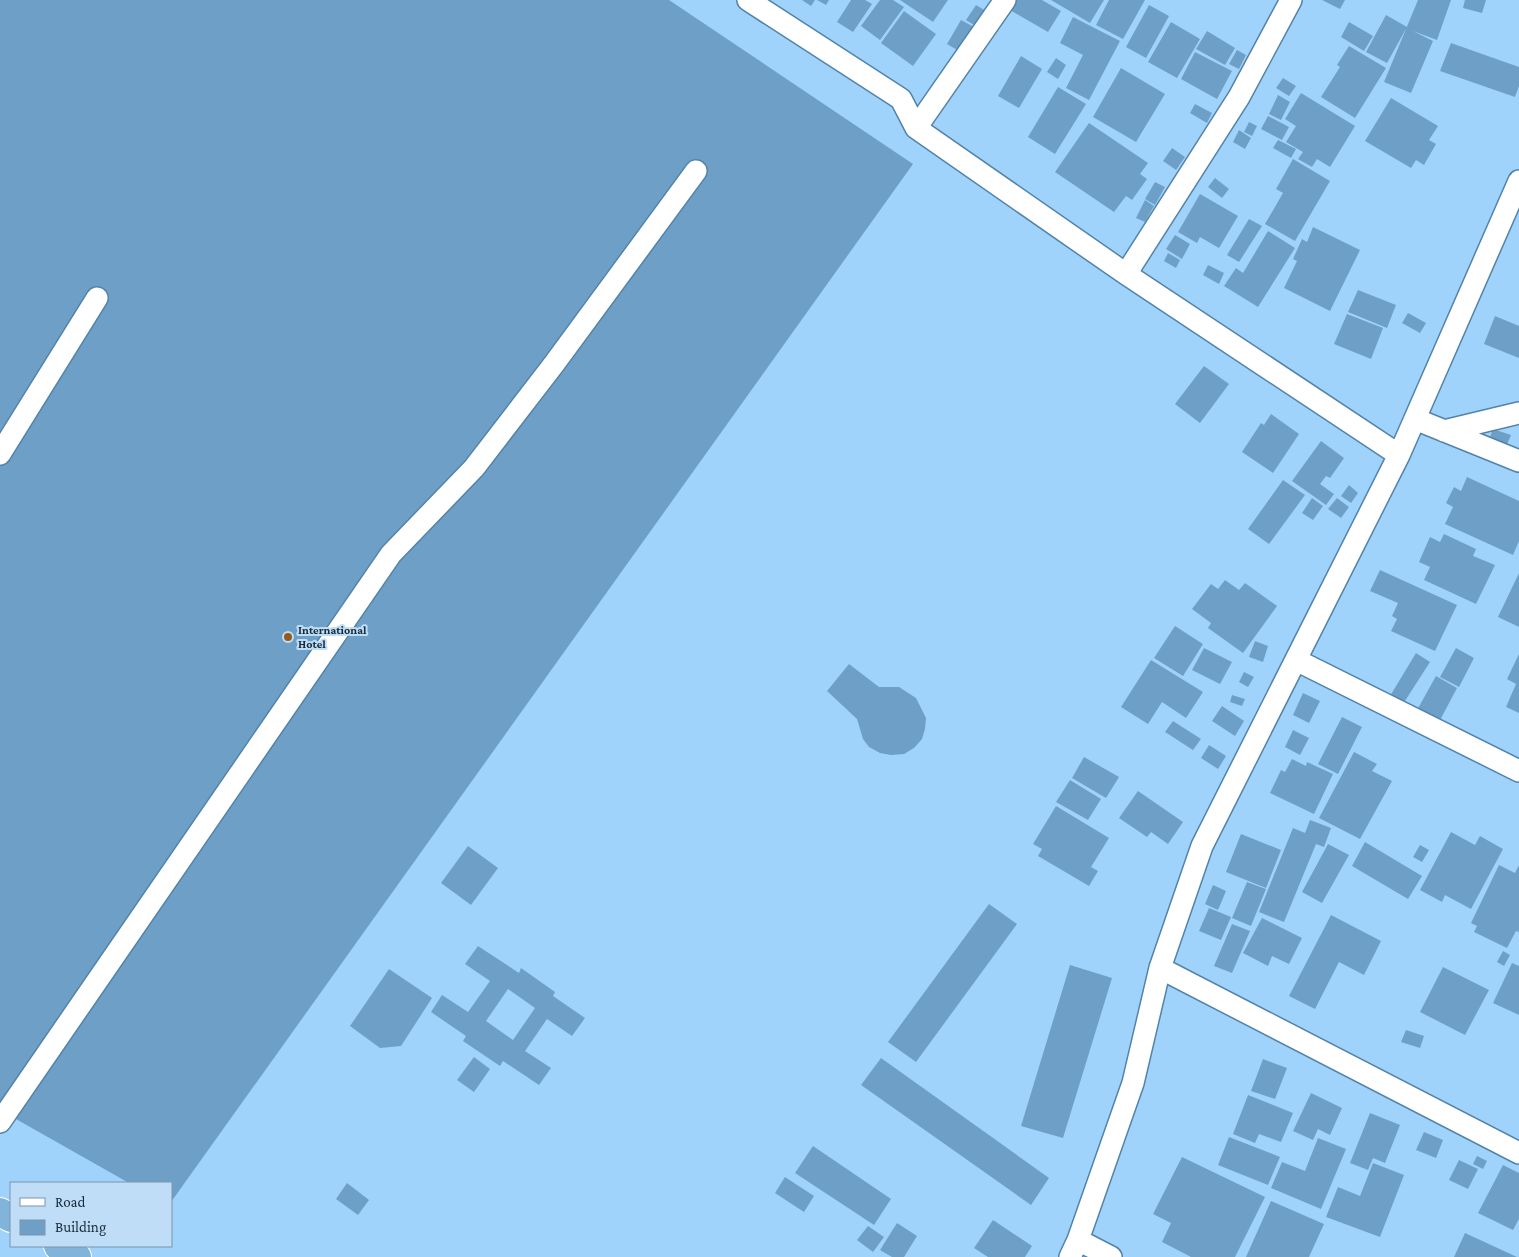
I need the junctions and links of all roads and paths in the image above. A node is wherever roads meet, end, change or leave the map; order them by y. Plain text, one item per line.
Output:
1 (748, 0) edge
2 (1005, 0) edge
3 (1291, 0) edge
4 (916, 128) junction
5 (696, 171) dead end
6 (1519, 181) edge
7 (1126, 274) junction
8 (97, 298) dead end
9 (1519, 413) edge
10 (1415, 419) junction
11 (1444, 431) junction
12 (0, 454) edge
13 (1399, 455) junction
14 (1519, 461) edge
15 (1296, 660) junction
16 (1519, 771) edge
17 (1160, 968) junction
18 (0, 1122) edge
19 (1519, 1153) edge
20 (60, 1247) edge
21 (1074, 1249) edge
22 (77, 1257) edge
23 (1111, 1257) edge

1 - 4 street
2 - 4 street
3 - 7 street
4 - 7 street
5 - 18 street
6 - 10 street
7 - 13 street
8 - 12 street
9 - 11 street
10 - 11 street
10 - 13 street
11 - 14 street
13 - 15 street
15 - 16 street
15 - 17 street
17 - 19 street
17 - 21 street
20 - 22 highway
21 - 23 street

